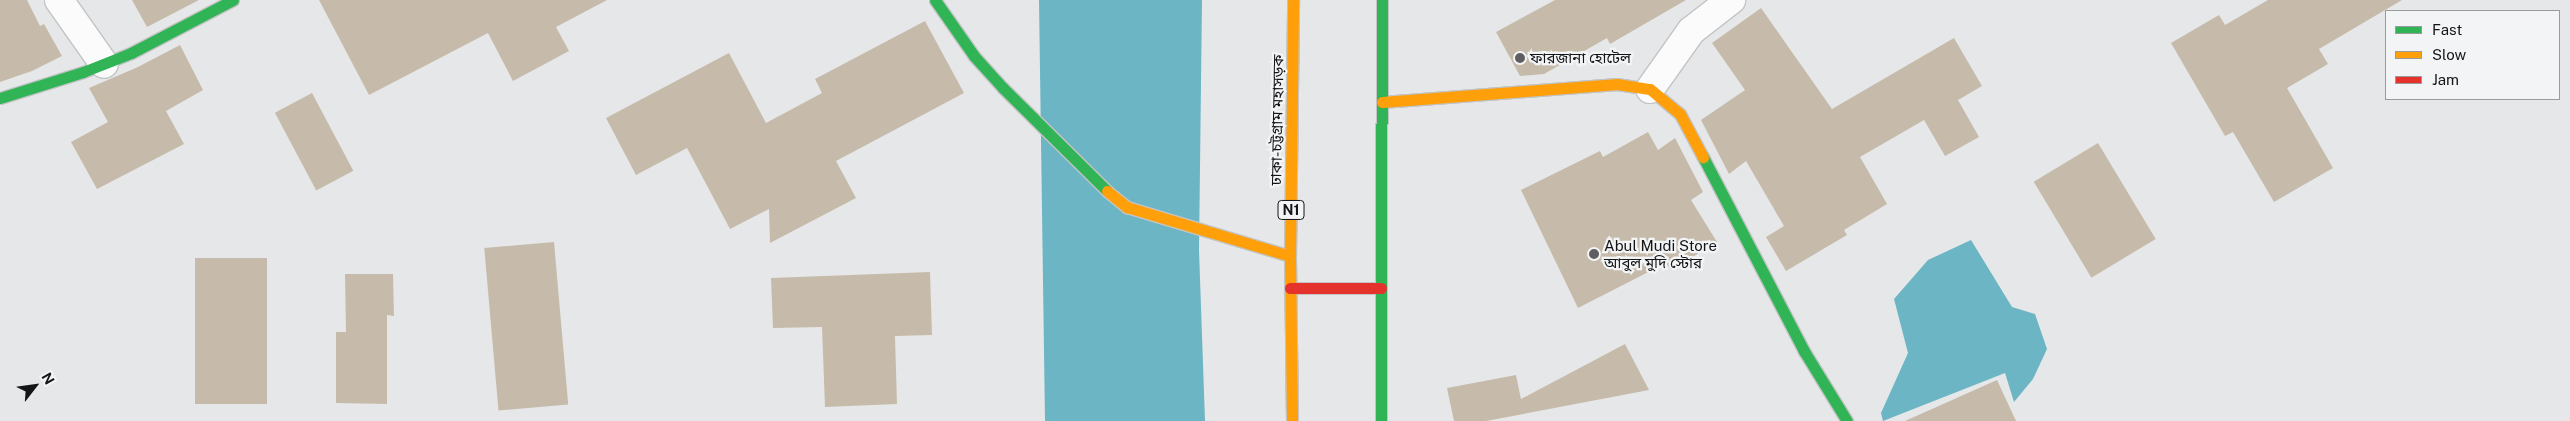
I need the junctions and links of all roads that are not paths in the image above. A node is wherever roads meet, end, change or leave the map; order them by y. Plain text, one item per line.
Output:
1 (59, 0) edge
2 (233, 0) edge
3 (935, 0) edge
4 (1294, 0) edge
5 (1382, 0) edge
6 (1731, 0) edge
7 (104, 64) junction
8 (1650, 89) junction
9 (0, 98) edge
10 (1382, 102) junction
11 (1290, 256) junction
12 (1290, 288) junction
13 (1381, 288) junction
14 (1292, 421) edge
15 (1381, 421) edge
16 (1847, 421) edge

1 - 7 street
2 - 7 main road
3 - 11 main road
4 - 11 main road, ঢাকা-চট্টগ্রাম মহাসড়ক / N1
5 - 10 main road
6 - 8 street
7 - 9 main road
8 - 10 main road
8 - 16 main road
10 - 13 main road
11 - 12 main road, ঢাকা-চট্টগ্রাম মহাসড়ক / N1
12 - 13 main road
12 - 14 main road, ঢাকা-চট্টগ্রাম মহাসড়ক / N1
13 - 15 main road

